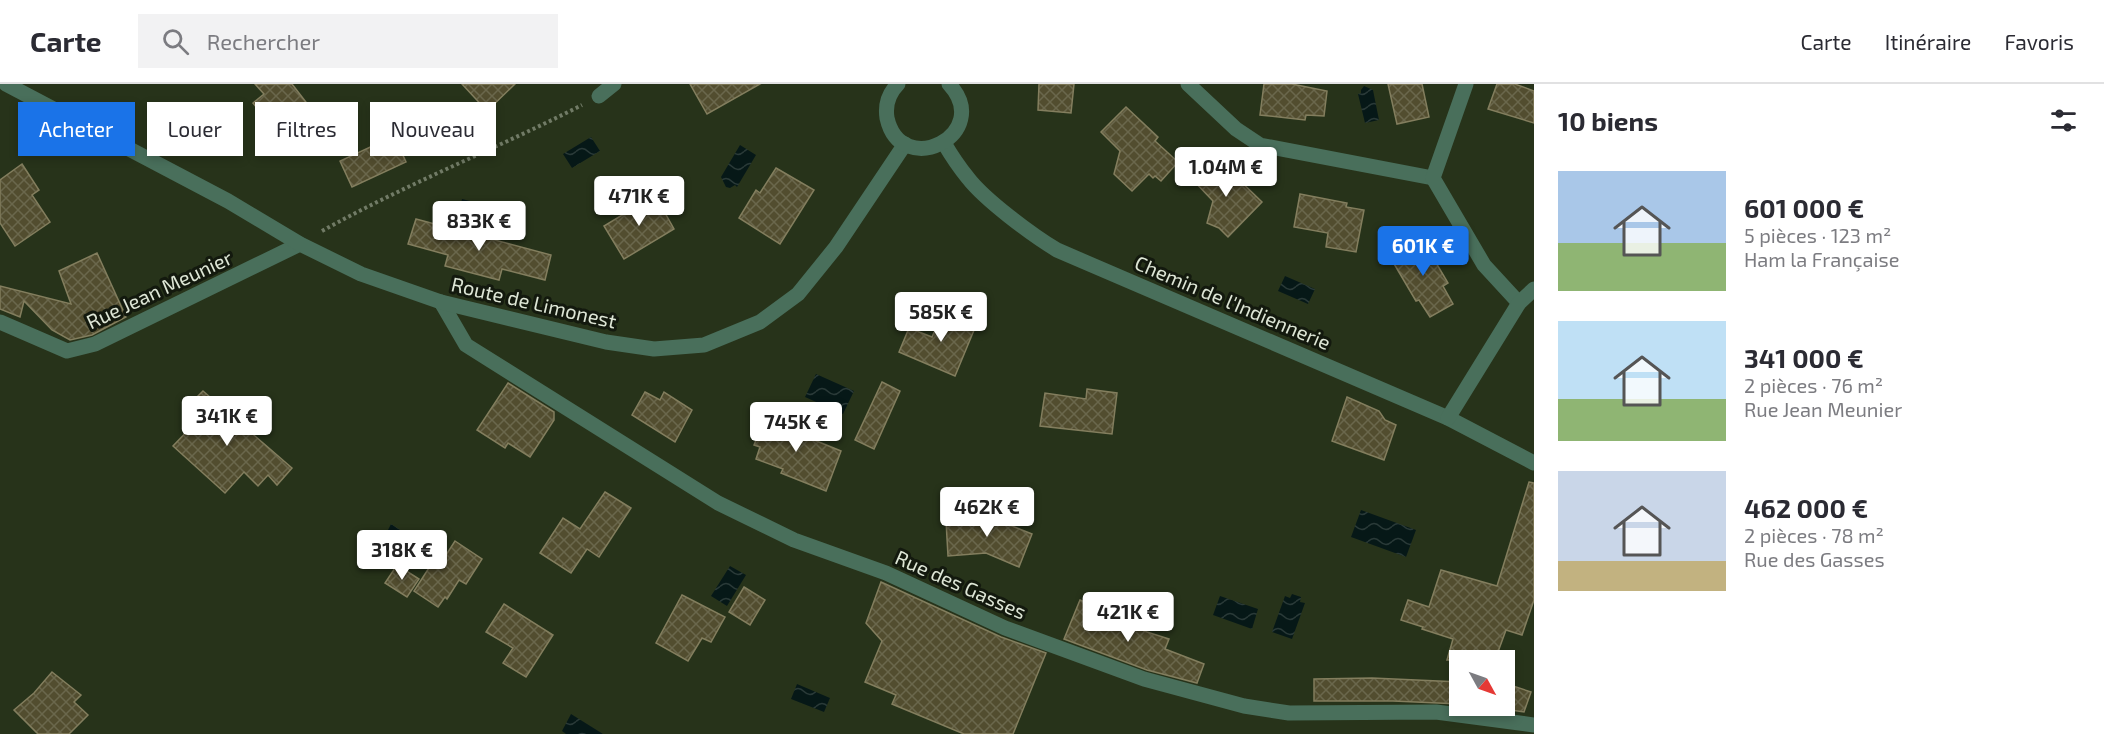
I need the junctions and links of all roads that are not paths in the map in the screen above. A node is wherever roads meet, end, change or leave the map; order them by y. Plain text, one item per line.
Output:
1 (6, 84) edge
2 (614, 84) edge
3 (949, 84) edge
4 (1188, 84) edge
5 (1466, 84) edge
6 (894, 86) edge
7 (599, 96) road end
8 (944, 143) junction
9 (905, 144) junction
10 (1433, 178) junction
11 (300, 244) junction
12 (1534, 289) edge
13 (441, 302) junction
14 (1519, 303) junction
15 (0, 322) edge
16 (1448, 418) junction
17 (1534, 463) edge
18 (1531, 724) edge

1 - 11 street, Route de Limonest
2 - 7 street
3 - 8 street
4 - 10 street
5 - 10 street
6 - 9 street
8 - 9 street
8 - 16 street, Chemin de l'Indiennerie
9 - 13 street, Route de Limonest
10 - 14 street
11 - 13 street, Route de Limonest
11 - 15 street, Rue Jean Meunier
12 - 14 street
13 - 18 street, Rue des Gasses
14 - 16 street
16 - 17 street, Chemin de l'Indiennerie

